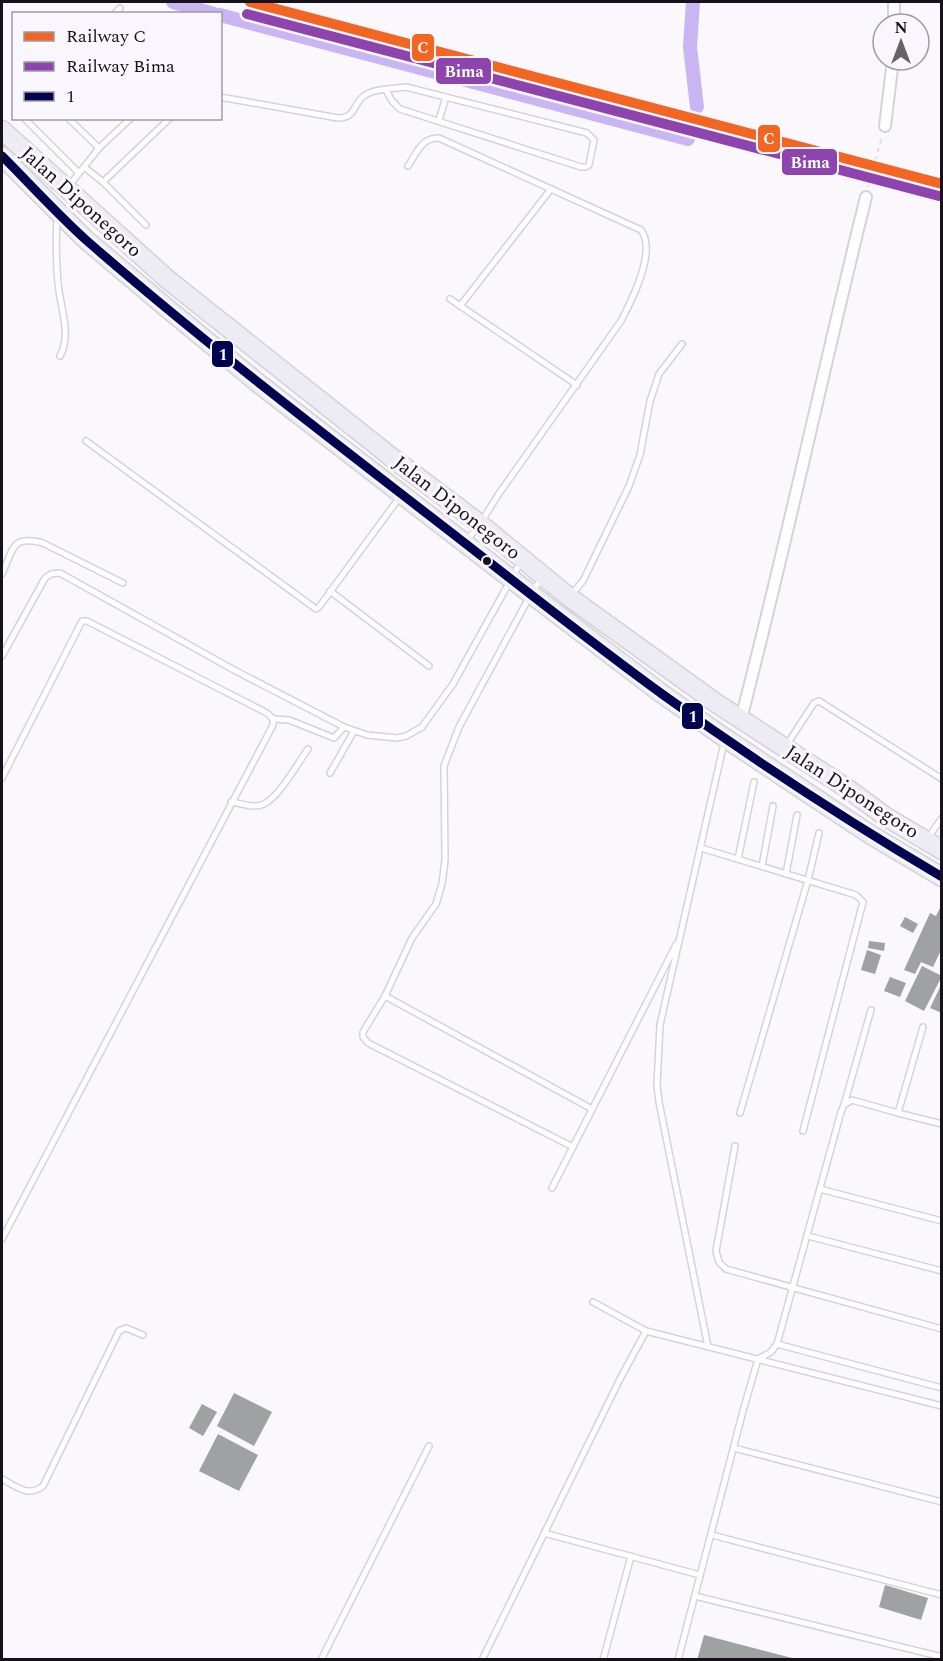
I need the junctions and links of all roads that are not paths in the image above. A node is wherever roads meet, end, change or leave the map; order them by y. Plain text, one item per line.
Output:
1 (120, 8) dead end
2 (116, 12) edge
3 (892, 72) edge
4 (386, 90) junction
5 (222, 97) edge
6 (446, 97) junction
7 (26, 120) edge
8 (70, 120) edge
9 (129, 120) edge
10 (168, 120) edge
11 (439, 120) junction
12 (885, 126) road end
13 (2, 130) edge
14 (99, 148) junction
15 (2, 156) edge
16 (408, 166) dead end
17 (84, 167) junction
18 (80, 173) junction
19 (103, 182) junction
20 (66, 188) junction
21 (551, 189) junction
22 (866, 196) road end
23 (57, 212) junction
24 (146, 225) dead end
25 (450, 299) dead end
26 (460, 306) junction
27 (682, 344) dead end
28 (60, 356) dead end
29 (578, 385) junction
30 (86, 441) dead end
31 (403, 494) junction
32 (480, 524) junction
33 (465, 543) junction
34 (522, 559) junction
35 (2, 574) edge
36 (543, 576) junction
37 (510, 578) junction
38 (123, 583) dead end
39 (330, 591) junction
40 (531, 594) junction
41 (570, 597) junction
42 (2, 656) edge
43 (429, 666) dead end
44 (273, 719) junction
45 (741, 719) junction
46 (344, 727) junction
47 (354, 731) junction
48 (725, 738) junction
49 (784, 748) junction
50 (308, 749) dead end
51 (330, 773) dead end
52 (2, 778) edge
53 (942, 779) edge
54 (754, 782) dead end
55 (231, 802) junction
56 (773, 806) dead end
57 (797, 815) dead end
58 (886, 817) junction
59 (942, 818) edge
60 (819, 833) dead end
61 (872, 835) junction
62 (926, 840) junction
63 (701, 848) junction
64 (942, 850) edge
65 (738, 859) junction
66 (762, 866) junction
67 (786, 874) junction
68 (942, 877) edge
69 (808, 880) junction
70 (682, 933) junction
71 (385, 996) junction
72 (871, 1010) dead end
73 (922, 1027) dead end
74 (844, 1105) junction
75 (592, 1109) junction
76 (740, 1113) dead end
77 (898, 1113) junction
78 (942, 1124) edge
79 (803, 1131) dead end
80 (735, 1146) dead end
81 (573, 1147) junction
82 (552, 1188) dead end
83 (820, 1189) junction
84 (942, 1221) edge
85 (808, 1236) junction
86 (2, 1239) edge
87 (942, 1270) edge
88 (793, 1289) junction
89 (593, 1302) dead end
90 (942, 1329) edge
91 (646, 1331) junction
92 (143, 1335) dead end
93 (777, 1344) junction
94 (708, 1347) junction
95 (758, 1359) junction
96 (942, 1388) edge
97 (942, 1406) edge
98 (429, 1446) dead end
99 (734, 1448) junction
100 (2, 1479) edge
101 (942, 1502) edge
102 (544, 1533) junction
103 (712, 1535) junction
104 (630, 1556) junction
105 (700, 1575) junction
106 (942, 1595) edge
107 (694, 1596) junction
108 (942, 1657) edge
109 (321, 1659) edge
110 (482, 1659) edge
111 (603, 1659) edge
112 (678, 1659) edge

1 - 2 lane
3 - 12 street
4 - 5 lane
4 - 6 lane
4 - 11 lane
6 - 11 lane
6 - 11 lane
7 - 18 lane
8 - 14 lane
9 - 14 lane
10 - 19 lane
13 - 20 highway, Jalan Diponegoro
14 - 17 lane
15 - 23 highway, Jalan Diponegoro
16 - 21 lane
17 - 18 lane
17 - 19 lane
18 - 20 lane
19 - 24 lane
20 - 32 highway, Jalan Diponegoro
21 - 26 lane
21 - 29 lane
22 - 45 street
23 - 28 lane
23 - 31 highway, Jalan Diponegoro
25 - 26 lane
26 - 29 lane
27 - 41 lane
29 - 32 lane
30 - 39 lane
31 - 33 highway, Jalan Diponegoro
31 - 39 lane
32 - 33 lane
32 - 34 highway, Jalan Diponegoro
33 - 37 highway, Jalan Diponegoro
34 - 36 highway, Jalan Diponegoro
34 - 37 lane
35 - 38 lane
36 - 40 lane
36 - 41 highway, Jalan Diponegoro
37 - 40 highway, Jalan Diponegoro
37 - 47 lane
39 - 43 lane
40 - 48 highway, Jalan Diponegoro
40 - 71 lane
41 - 45 highway, Jalan Diponegoro
42 - 46 lane
44 - 46 lane
44 - 52 lane
44 - 55 lane
45 - 49 highway, Jalan Diponegoro
46 - 47 lane
47 - 51 lane
48 - 61 highway, Jalan Diponegoro
48 - 63 lane
49 - 53 lane
49 - 58 highway, Jalan Diponegoro
50 - 55 lane
54 - 65 lane
55 - 86 lane
56 - 66 lane
57 - 67 lane
58 - 61 highway
58 - 62 highway, Jalan Diponegoro
59 - 62 lane
60 - 69 lane
61 - 68 highway, Jalan Diponegoro
62 - 64 highway, Jalan Diponegoro
63 - 65 lane
63 - 70 lane
65 - 66 lane
66 - 67 lane
67 - 69 lane
69 - 76 lane
69 - 79 lane
70 - 75 lane
70 - 94 lane
71 - 75 lane
71 - 81 lane
72 - 74 lane
73 - 77 lane
74 - 77 lane
74 - 83 lane
75 - 81 lane
77 - 78 lane
80 - 88 lane
81 - 82 lane
83 - 84 lane
83 - 85 lane
85 - 87 lane
85 - 88 lane
88 - 90 lane
88 - 93 lane
89 - 91 lane
91 - 94 lane
91 - 102 lane
92 - 100 lane
93 - 95 lane
93 - 96 lane
94 - 95 lane
95 - 97 lane
95 - 99 lane
98 - 109 lane
99 - 101 lane
99 - 103 lane
102 - 104 lane
102 - 110 lane
103 - 105 lane
103 - 106 lane
104 - 105 lane
104 - 111 lane
105 - 107 lane
107 - 108 lane
107 - 112 lane

